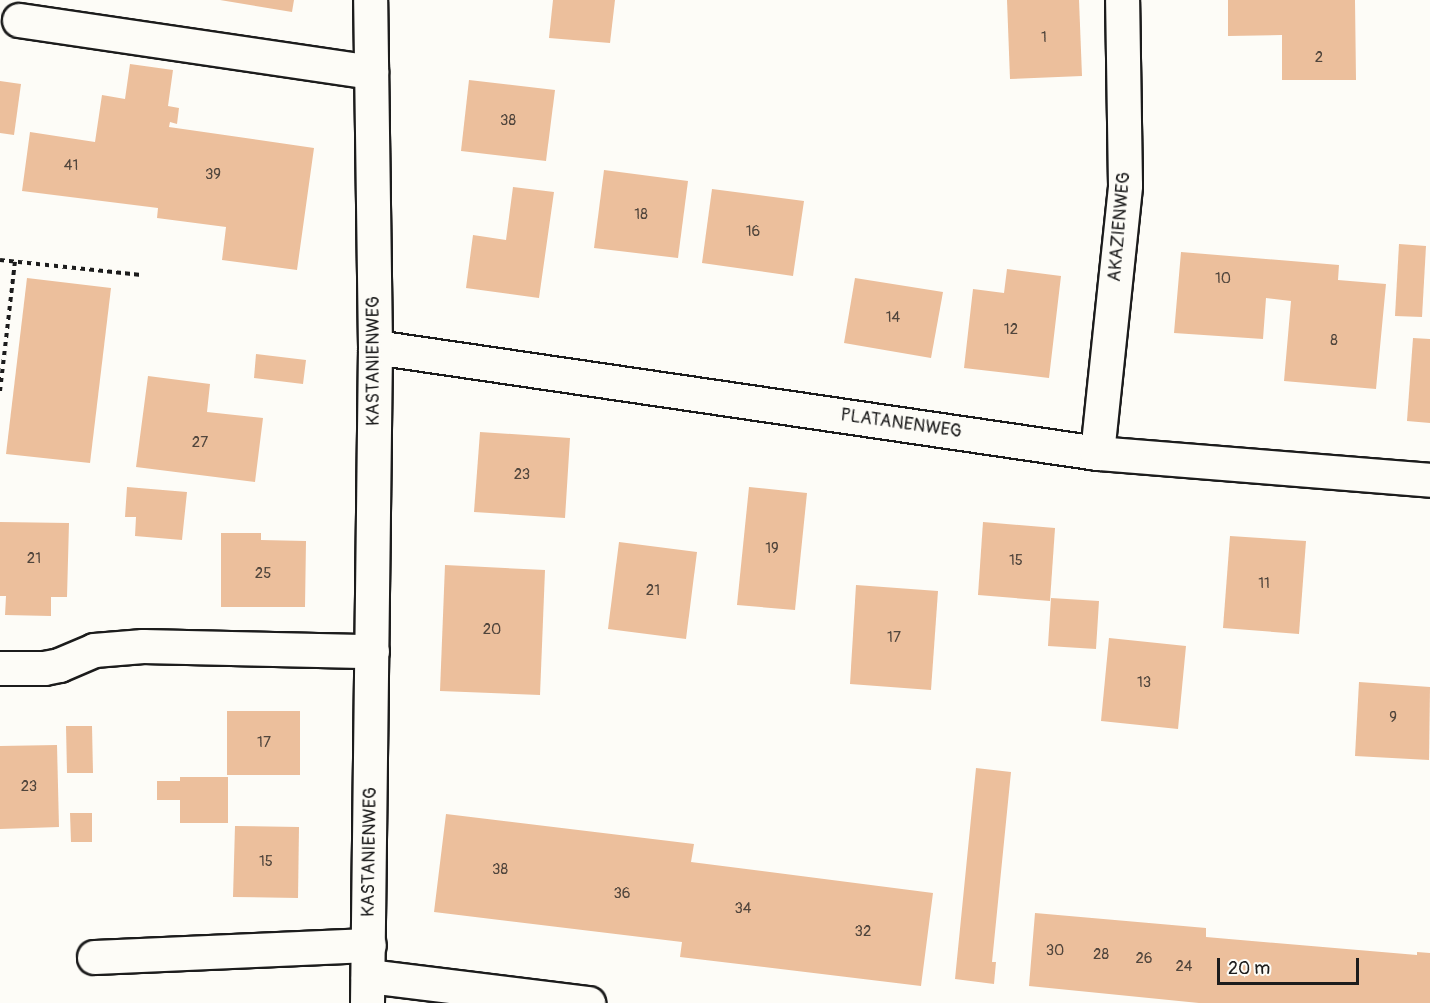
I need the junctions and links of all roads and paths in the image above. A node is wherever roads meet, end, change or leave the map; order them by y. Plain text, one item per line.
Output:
1 (370, 0) edge
2 (1122, 0) edge
3 (29, 14) edge
4 (371, 72) junction
5 (0, 260) edge
6 (15, 262) junction
7 (141, 275) dead end
8 (375, 346) junction
9 (2, 361) edge
10 (0, 391) edge
11 (1097, 453) junction
12 (1430, 480) edge
13 (372, 651) junction
14 (0, 668) edge
15 (94, 957) dead end
16 (368, 975) edge
17 (588, 1003) edge

1 - 4 street, KASTANIENWEG
2 - 11 street, AKAZIENWEG
3 - 4 street
4 - 8 street, KASTANIENWEG
5 - 6 path
6 - 7 path
6 - 9 path
8 - 11 street, PLATANENWEG
8 - 13 street, KASTANIENWEG
9 - 10 path
11 - 12 street, PLATANENWEG
13 - 14 street
13 - 16 street, KASTANIENWEG
15 - 16 street
16 - 17 street

